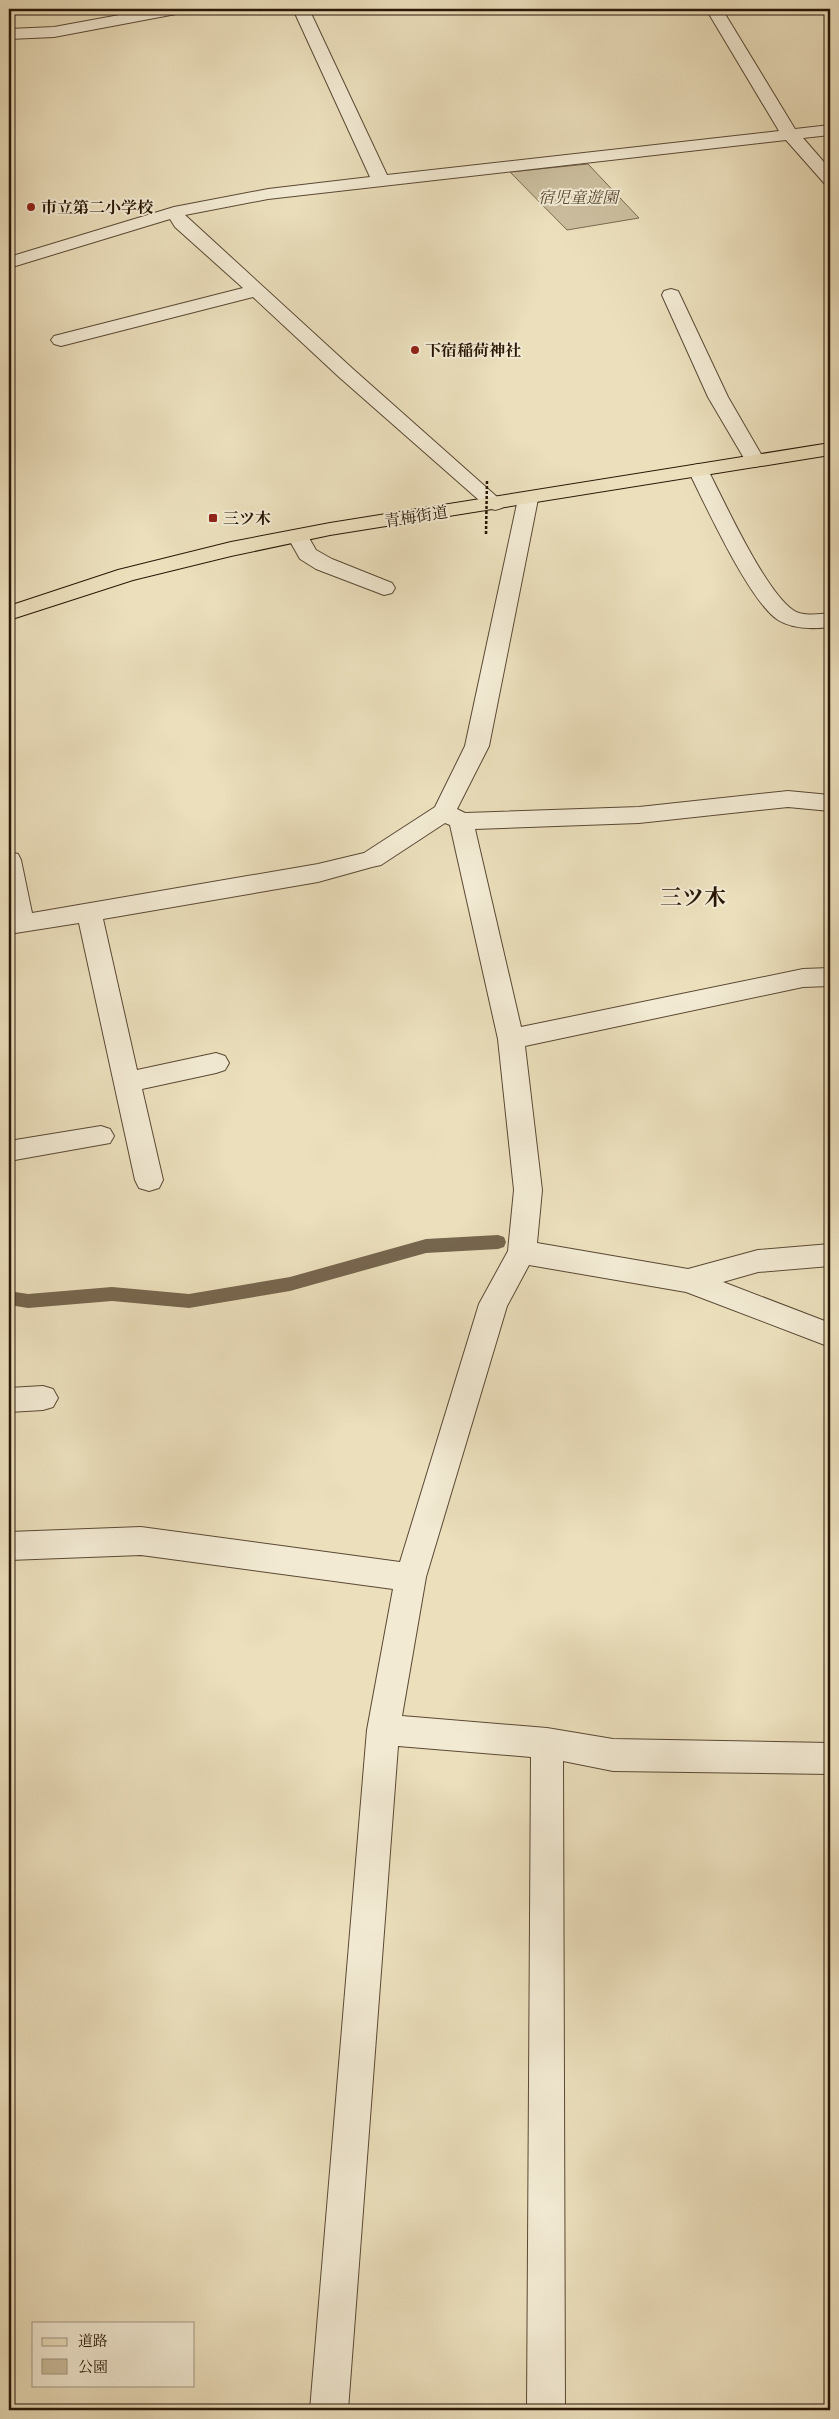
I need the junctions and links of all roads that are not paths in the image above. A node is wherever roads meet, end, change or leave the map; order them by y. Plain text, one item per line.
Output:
1 (176, 9) edge
2 (301, 9) edge
3 (714, 9) edge
4 (9, 34) edge
5 (830, 130) edge
6 (790, 134) junction
7 (830, 179) edge
8 (381, 182) junction
9 (174, 212) junction
10 (9, 262) edge
11 (257, 290) junction
12 (671, 296) dead end
13 (61, 340) dead end
14 (830, 449) edge
15 (755, 461) junction
16 (698, 470) junction
17 (528, 499) junction
18 (495, 504) junction
19 (298, 536) junction
20 (384, 588) dead end
21 (9, 613) edge
22 (830, 620) edge
23 (830, 803) edge
24 (452, 816) junction
25 (9, 860) edge
26 (90, 914) junction
27 (16, 924) edge
28 (830, 977) edge
29 (511, 1039) junction
30 (216, 1063) dead end
31 (127, 1082) junction
32 (101, 1136) dead end
33 (9, 1151) edge
34 (149, 1180) dead end
35 (522, 1252) junction
36 (830, 1255) edge
37 (688, 1281) junction
38 (830, 1335) edge
39 (43, 1398) dead end
40 (9, 1400) edge
41 (9, 1546) edge
42 (411, 1577) junction
43 (383, 1730) junction
44 (547, 1743) junction
45 (830, 1759) edge
46 (329, 2410) edge
47 (546, 2410) edge

1 - 4 street
2 - 8 street
3 - 6 street
5 - 6 street
6 - 7 street
6 - 8 street
8 - 9 street
9 - 10 street
9 - 11 street
11 - 13 street
11 - 18 street
12 - 15 street
14 - 15 main road, 青梅街道
15 - 16 main road, 青梅街道
16 - 17 main road, 青梅街道
16 - 22 street
17 - 18 main road, 青梅街道
17 - 24 street
18 - 19 main road, 青梅街道
19 - 20 street
19 - 21 main road, 青梅街道
23 - 24 street
24 - 26 street
24 - 29 street
25 - 27 street
26 - 27 street
26 - 31 street
28 - 29 street
29 - 35 street
30 - 31 street
31 - 34 street
32 - 33 street
35 - 37 street
35 - 42 street
36 - 37 street
37 - 38 street
39 - 40 street
41 - 42 street
42 - 43 street
43 - 44 street
43 - 46 street
44 - 45 street
44 - 47 street

